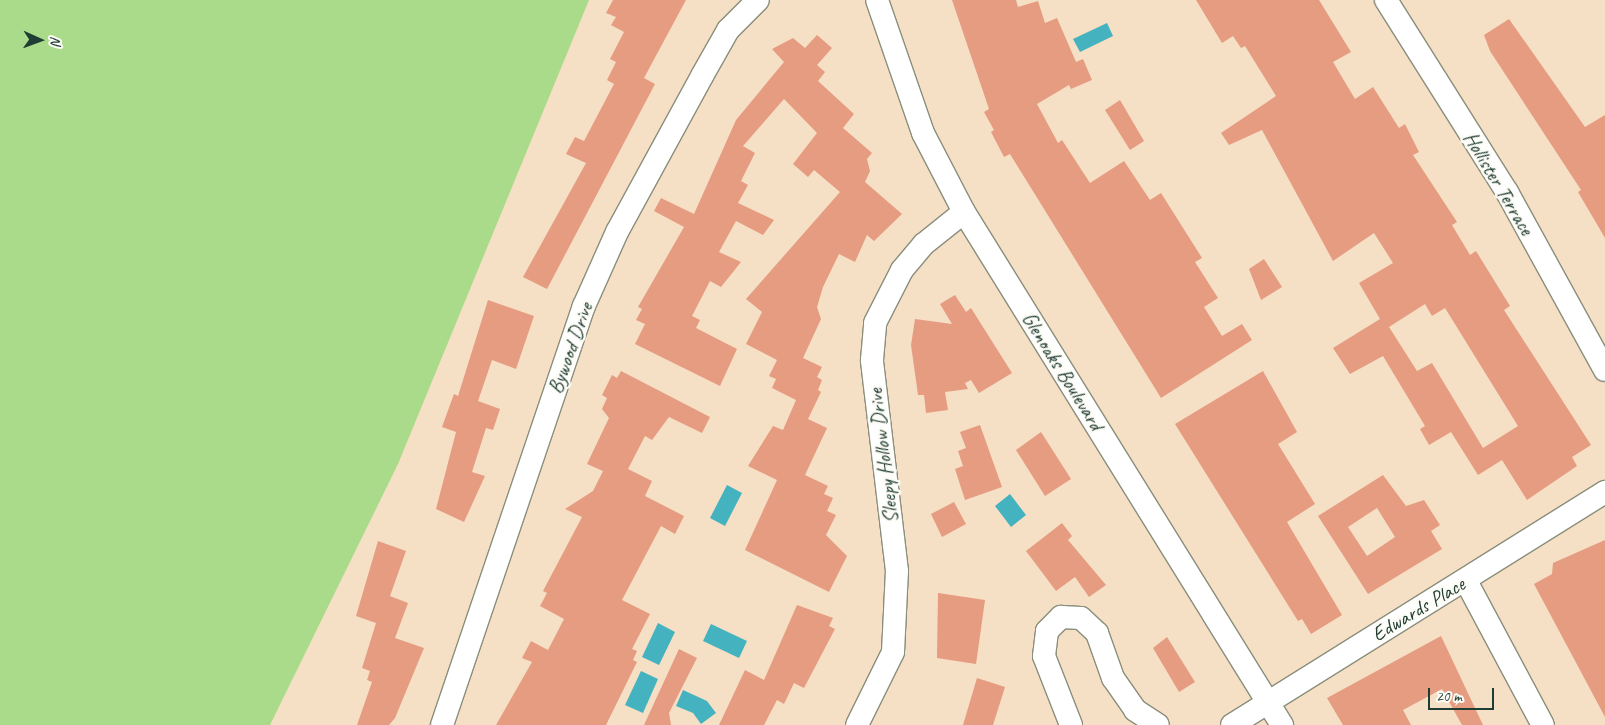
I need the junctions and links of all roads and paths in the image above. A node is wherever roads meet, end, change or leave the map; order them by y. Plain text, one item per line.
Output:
1 (758, 0) edge
2 (877, 0) edge
3 (1386, 0) edge
4 (964, 212) junction
5 (1605, 370) edge
6 (1605, 492) edge
7 (1466, 581) junction
8 (1266, 701) junction
9 (442, 725) edge
10 (857, 725) edge
11 (1070, 725) edge
12 (1158, 725) edge
13 (1232, 725) edge
14 (1282, 725) edge
15 (1543, 725) edge

1 - 9 street, Bywood Drive
2 - 4 street, Glenoaks Boulevard
3 - 5 street, Hollister Terrace
4 - 8 street, Glenoaks Boulevard
4 - 10 street, Sleepy Hollow Drive
6 - 7 street, Edwards Place
7 - 8 street, Edwards Place
7 - 15 street
8 - 13 street, Edwards Place
8 - 14 street, Glenoaks Boulevard
11 - 12 street

